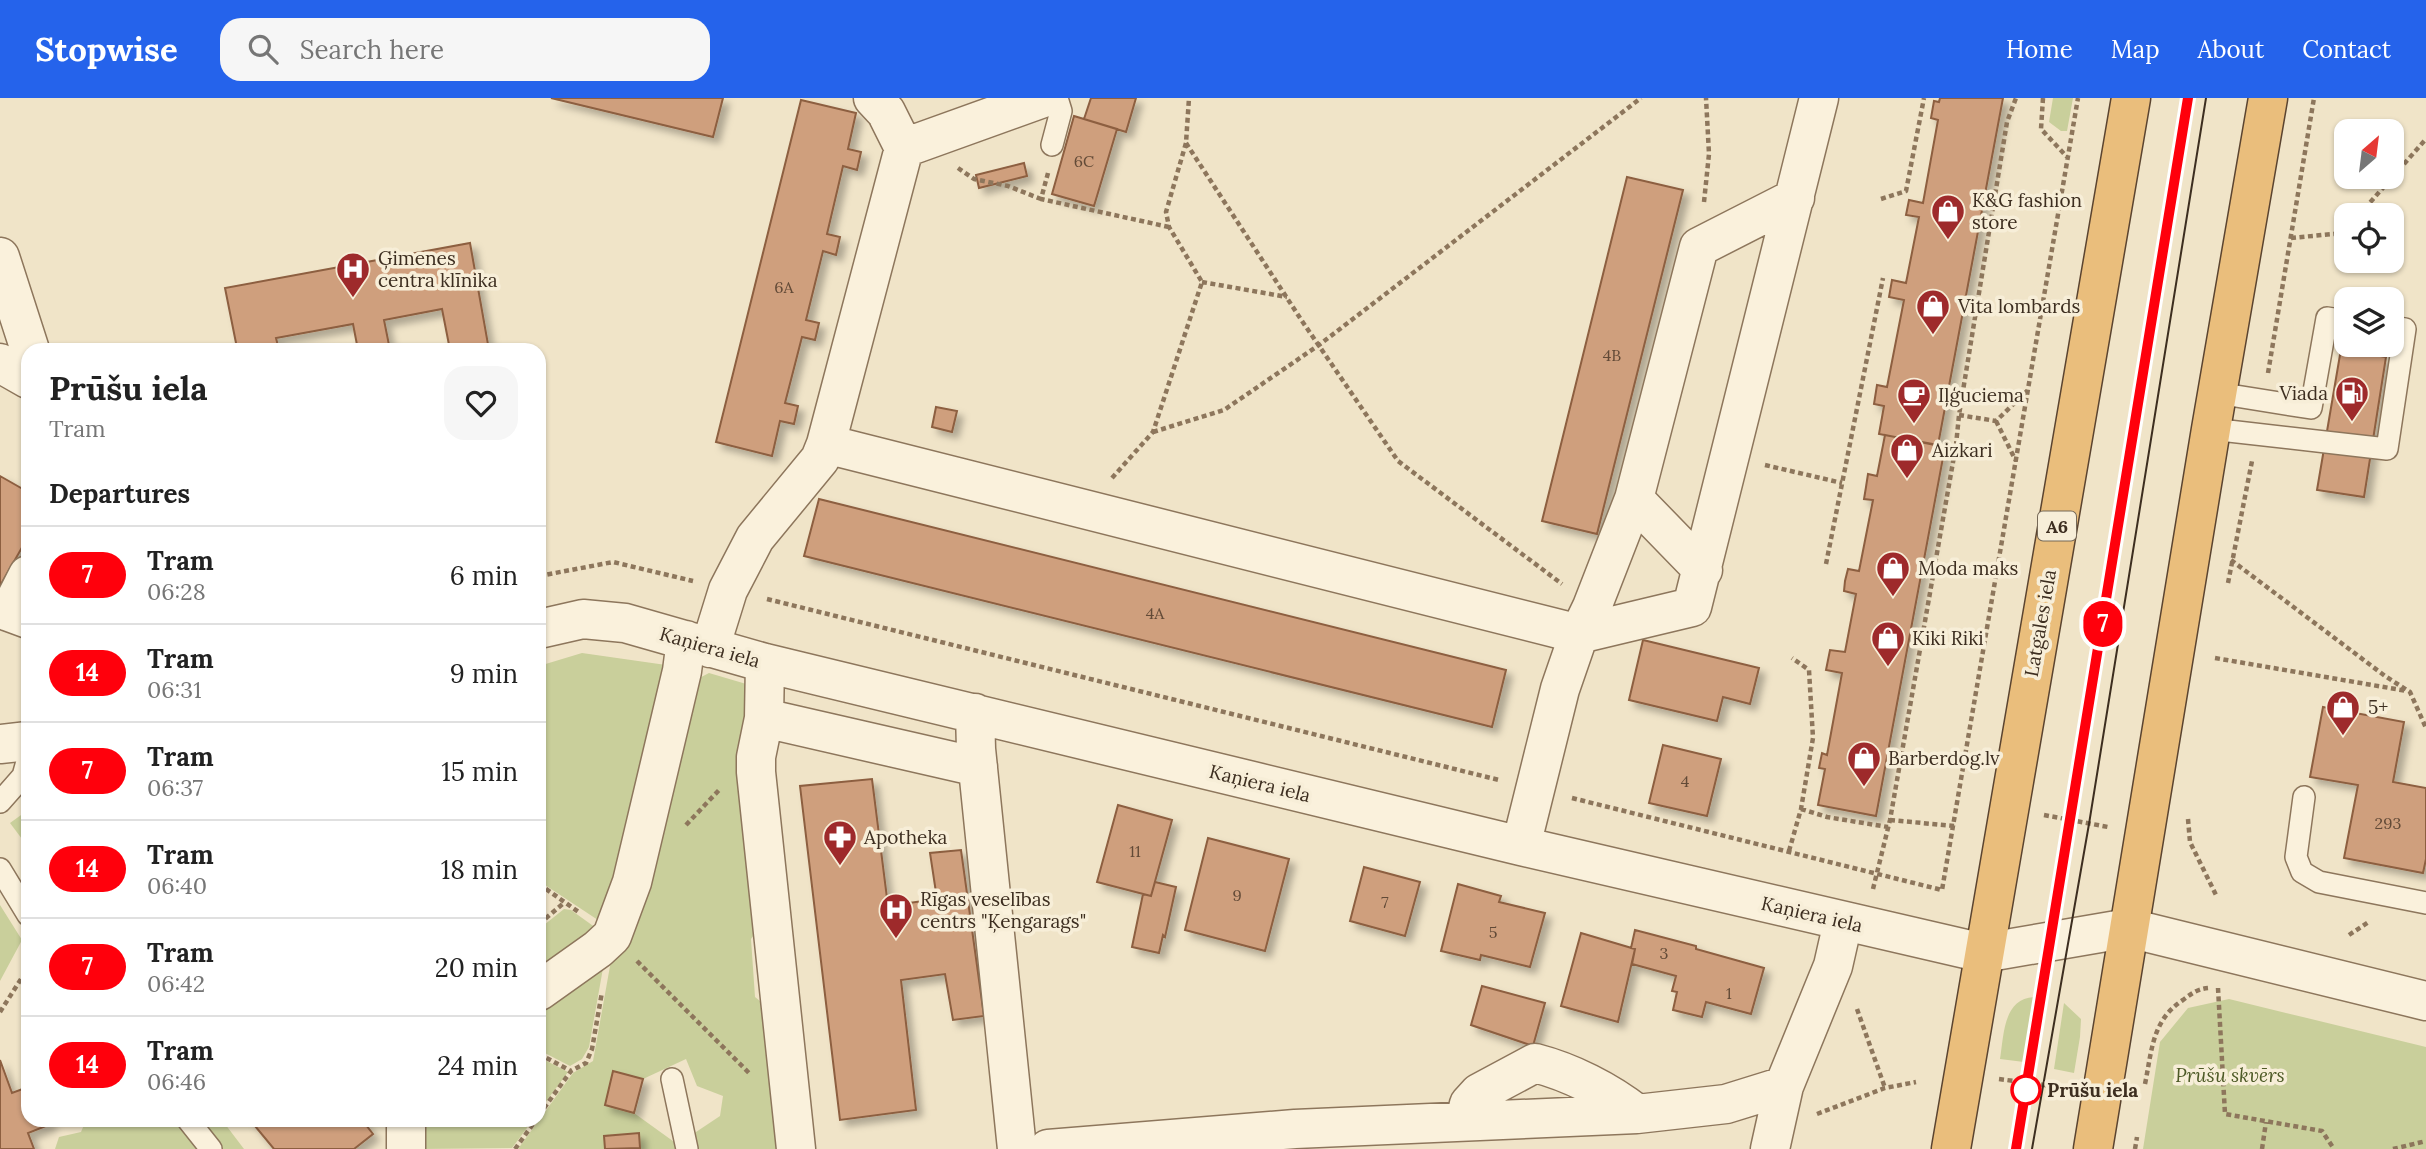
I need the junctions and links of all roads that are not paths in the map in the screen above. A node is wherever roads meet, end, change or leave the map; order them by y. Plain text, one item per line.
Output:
1 (873, 98) edge
2 (1043, 98) edge
3 (1057, 98) edge
4 (1819, 98) edge
5 (2131, 98) edge
6 (2268, 98) edge
7 (1052, 145) road end
8 (904, 148) junction
9 (1795, 198) junction
10 (0, 257) edge
11 (2334, 319) edge
12 (28, 343) edge
13 (2401, 357) edge
14 (0, 363) edge
15 (21, 375) edge
16 (2214, 411) junction
17 (826, 444) junction
18 (1634, 499) junction
19 (1703, 570) junction
20 (21, 589) edge
21 (21, 616) edge
22 (1586, 620) junction
23 (546, 627) edge
24 (698, 644) junction
25 (765, 663) junction
26 (975, 713) junction
27 (764, 718) junction
28 (21, 742) edge
29 (0, 744) edge
30 (978, 766) junction
31 (21, 778) edge
32 (2304, 797) dead end
33 (0, 802) edge
34 (1521, 846) junction
35 (0, 869) edge
36 (2426, 903) edge
37 (21, 904) edge
38 (1854, 924) junction
39 (2129, 928) junction
40 (1983, 953) junction
41 (546, 985) edge
42 (2426, 1001) edge
43 (672, 1079) dead end
44 (1784, 1086) junction
45 (1637, 1114) junction
46 (1465, 1121) junction
47 (194, 1127) edge
48 (406, 1127) edge
49 (794, 1133) edge
50 (1772, 1139) edge
51 (211, 1149) edge
52 (406, 1149) edge
53 (687, 1149) edge
54 (1017, 1149) edge
55 (1048, 1149) edge
56 (1951, 1149) edge
57 (2093, 1149) edge

1 - 8 street
2 - 8 street
3 - 7 lane
4 - 9 street
5 - 40 highway, Latgales iela / A6
6 - 16 highway
8 - 17 street
9 - 18 street
9 - 19 street
10 - 12 street
11 - 16 lane
13 - 16 lane
14 - 15 street
16 - 39 highway
17 - 22 street
17 - 24 street
18 - 19 street
18 - 22 street
19 - 22 street
20 - 21 street
22 - 34 street
23 - 24 street, Kaņiera iela
24 - 25 street, Kaņiera iela
24 - 41 street
25 - 26 street, Kaņiera iela
25 - 27 street
26 - 30 street
26 - 34 street, Kaņiera iela
27 - 30 street
27 - 49 street
28 - 29 street
30 - 54 street
31 - 33 lane
32 - 36 lane
34 - 38 street, Kaņiera iela
35 - 37 lane
38 - 40 street, Kaņiera iela
38 - 44 street
39 - 40 street
39 - 42 street
39 - 57 highway
40 - 56 highway, Latgales iela / A6
43 - 53 lane
44 - 45 street
44 - 50 street
45 - 46 street
45 - 46 street
46 - 55 street
47 - 51 lane
48 - 52 street

